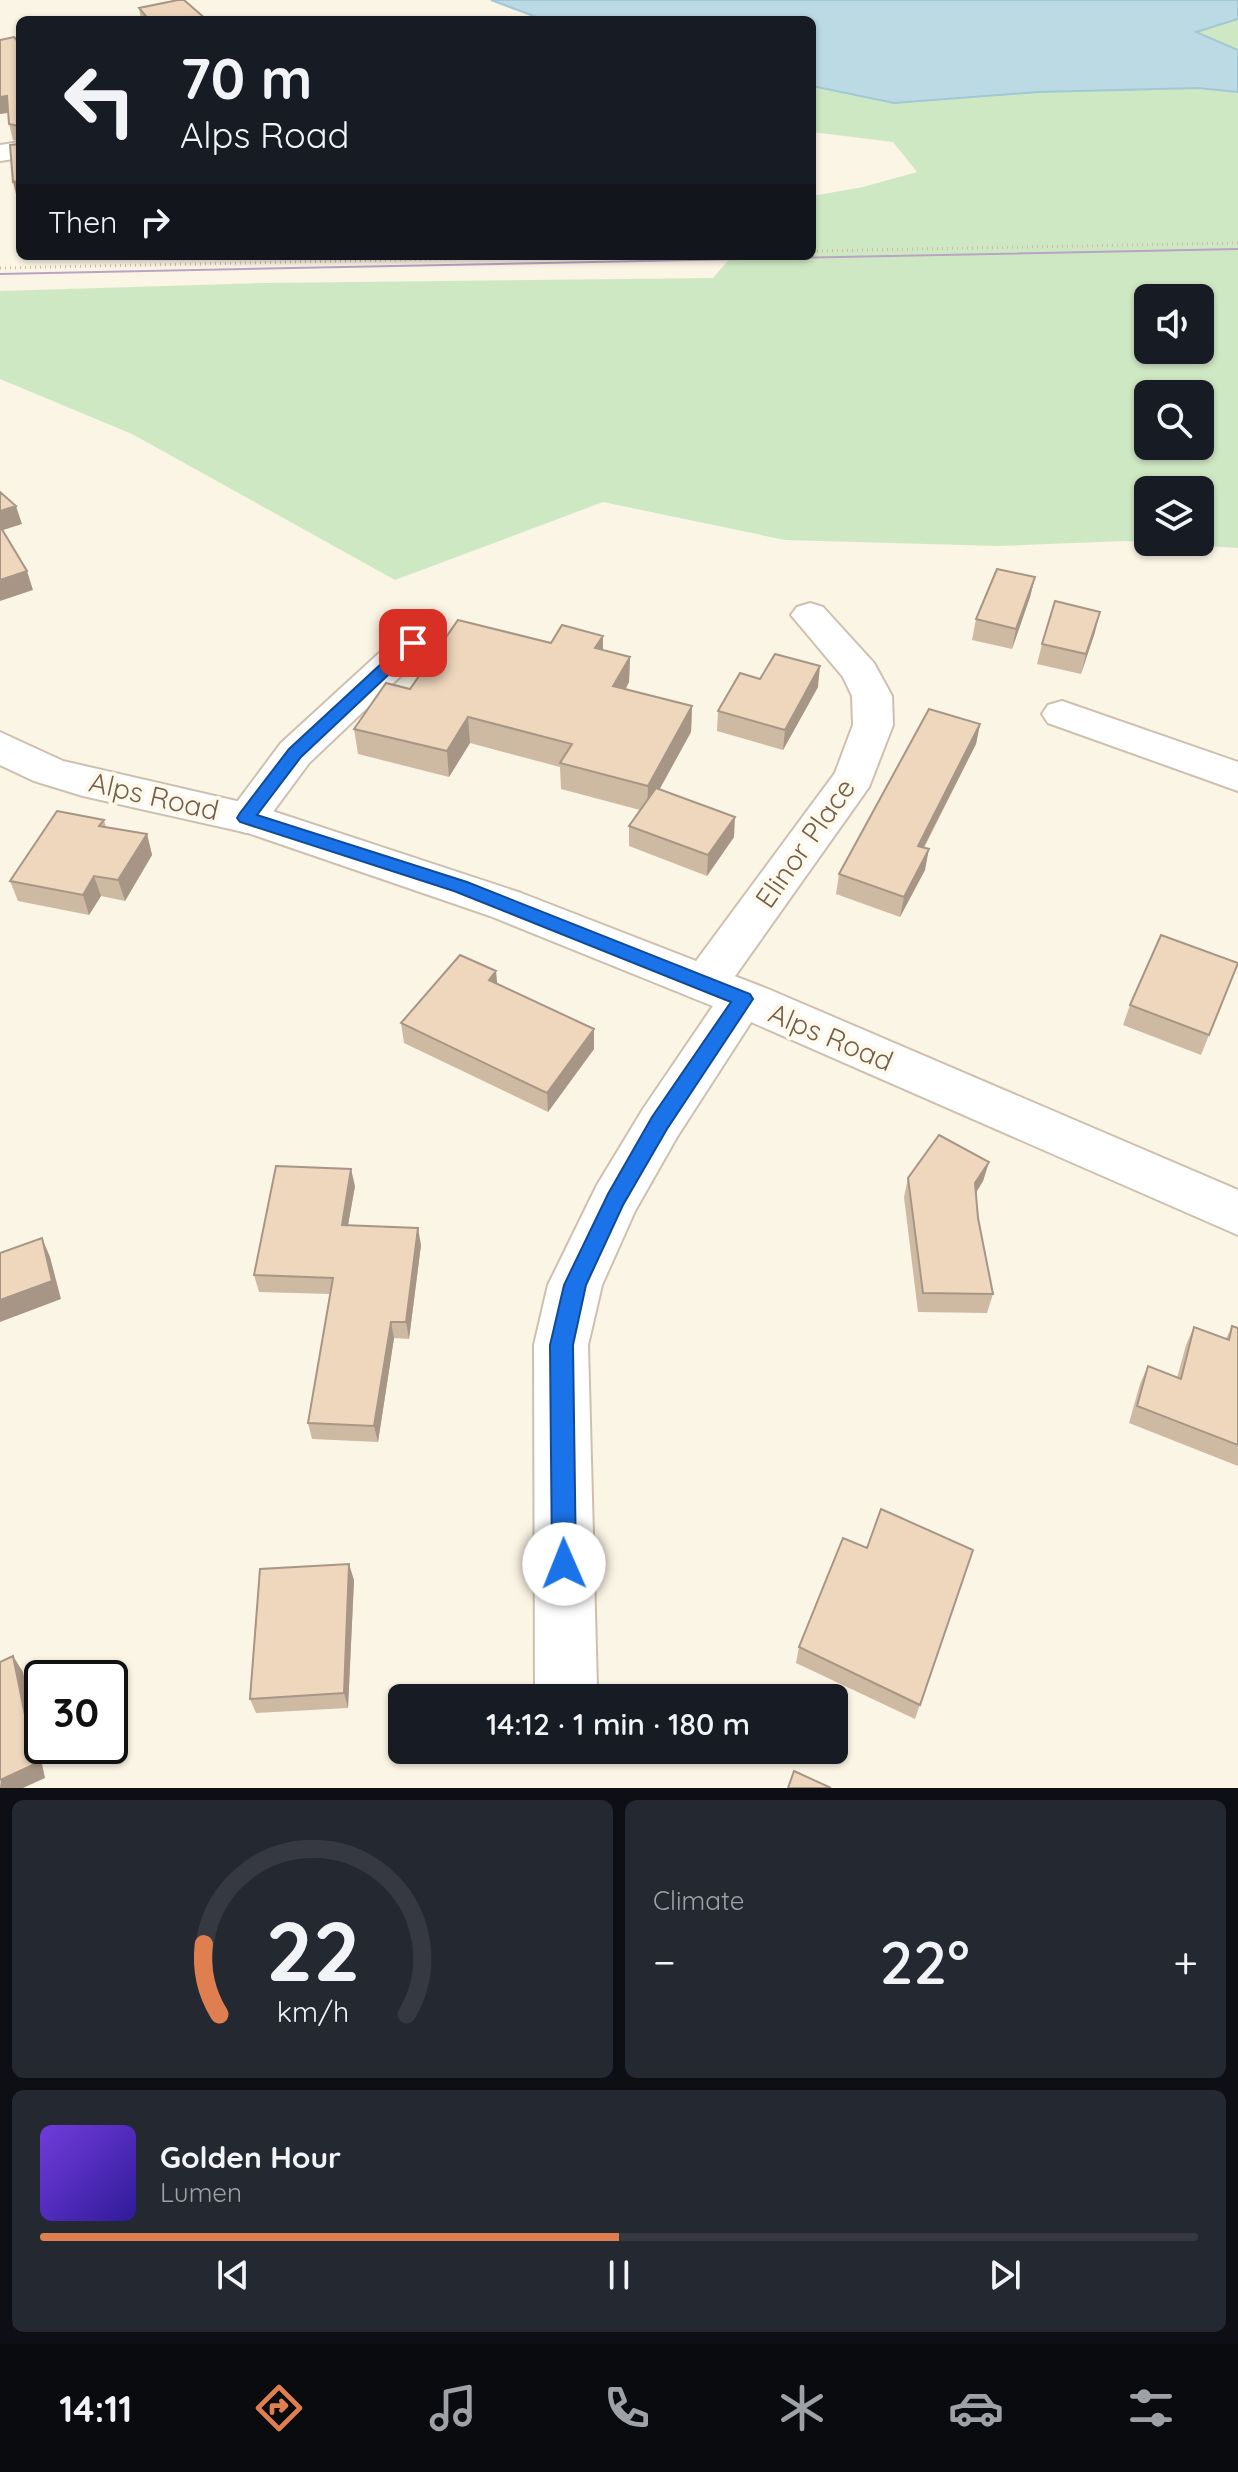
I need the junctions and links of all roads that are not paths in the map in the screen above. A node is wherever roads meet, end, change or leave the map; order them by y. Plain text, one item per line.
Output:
1 (810, 615) dead end
2 (413, 643) dead end
3 (1062, 714) dead end
4 (2, 752) edge
5 (1238, 777) edge
6 (246, 818) junction
7 (724, 991) junction
8 (1238, 1213) edge
9 (566, 1684) edge

1 - 7 street, Elinor Place
2 - 6 street
3 - 5 street
4 - 6 street, Alps Road
6 - 7 street, Alps Road
7 - 8 street, Alps Road
7 - 9 street, Elinor Place

